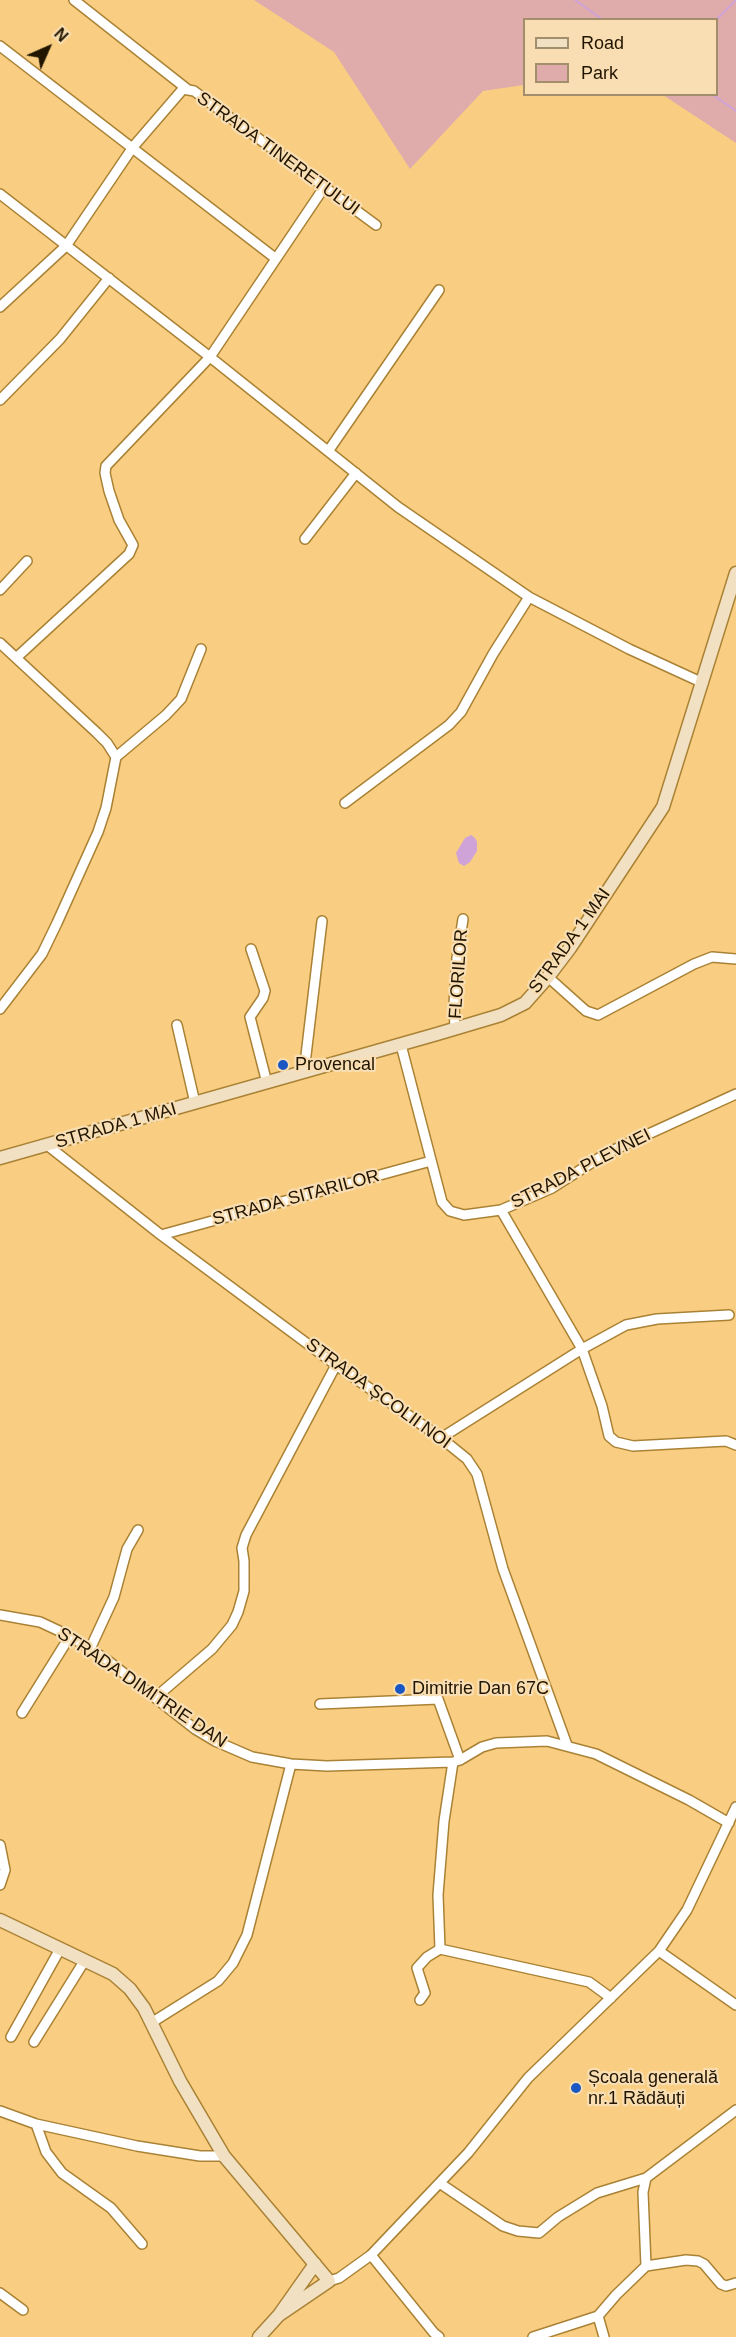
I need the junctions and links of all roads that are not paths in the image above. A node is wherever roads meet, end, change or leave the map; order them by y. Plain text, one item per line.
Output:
1 (74, 0) edge
2 (0, 46) edge
3 (187, 89) junction
4 (133, 147) junction
5 (325, 186) junction
6 (0, 194) edge
7 (376, 225) dead end
8 (66, 246) junction
9 (275, 258) junction
10 (109, 278) junction
11 (439, 290) dead end
12 (0, 307) edge
13 (210, 357) junction
14 (0, 400) edge
15 (329, 450) junction
16 (356, 473) junction
17 (305, 539) dead end
18 (27, 561) dead end
19 (736, 573) edge
20 (0, 590) edge
21 (529, 597) junction
22 (0, 643) edge
23 (201, 650) dead end
24 (16, 658) junction
25 (702, 683) junction
26 (116, 758) junction
27 (345, 803) dead end
28 (463, 920) dead end
29 (322, 921) dead end
30 (251, 949) dead end
31 (736, 959) edge
32 (549, 977) junction
33 (0, 1009) edge
34 (177, 1025) dead end
35 (455, 1029) junction
36 (401, 1045) junction
37 (304, 1072) junction
38 (267, 1083) junction
39 (736, 1094) edge
40 (195, 1103) junction
41 (48, 1145) junction
42 (0, 1158) edge
43 (431, 1161) junction
44 (501, 1210) junction
45 (161, 1235) junction
46 (729, 1315) dead end
47 (582, 1349) junction
48 (336, 1365) junction
49 (441, 1438) junction
50 (736, 1445) edge
51 (138, 1530) dead end
52 (0, 1615) edge
53 (70, 1636) junction
54 (90, 1649) junction
55 (156, 1697) junction
56 (320, 1704) dead end
57 (22, 1713) dead end
58 (567, 1745) junction
59 (457, 1761) junction
60 (291, 1764) junction
61 (736, 1807) edge
62 (729, 1823) junction
63 (0, 1845) edge
64 (0, 1885) edge
65 (0, 1920) edge
66 (60, 1949) junction
67 (440, 1949) junction
68 (660, 1951) junction
69 (85, 1960) junction
70 (611, 1998) junction
71 (420, 2000) dead end
72 (736, 2005) edge
73 (151, 2023) junction
74 (10, 2037) dead end
75 (34, 2042) dead end
76 (736, 2110) edge
77 (0, 2111) edge
78 (36, 2124) junction
79 (224, 2156) junction
80 (646, 2178) junction
81 (441, 2184) junction
82 (142, 2244) dead end
83 (371, 2256) junction
84 (315, 2264) junction
85 (646, 2266) junction
86 (329, 2281) junction
87 (736, 2283) edge
88 (0, 2293) edge
89 (23, 2310) dead end
90 (279, 2315) junction
91 (598, 2316) junction
92 (259, 2337) edge
93 (439, 2337) edge
94 (533, 2337) edge
95 (604, 2337) edge

1 - 3 street
2 - 4 street
3 - 4 street, STRADA TINERETULUI
3 - 5 street, STRADA TINERETULUI
4 - 8 street, STRADA TINERETULUI
4 - 9 street
5 - 7 street, STRADA TINERETULUI
5 - 9 street
6 - 8 street
8 - 10 street
8 - 12 street, STRADA TINERETULUI
9 - 13 street
10 - 13 street
10 - 14 street
11 - 15 street
13 - 15 street
13 - 24 street
15 - 16 street
16 - 17 street
16 - 21 street
18 - 20 street
19 - 25 main road, STRADA 1 MAI
21 - 25 street
21 - 27 street
22 - 24 street
23 - 26 street
24 - 26 street
25 - 32 main road, STRADA 1 MAI
26 - 33 street
28 - 35 street, FLORILOR
29 - 37 street
30 - 38 street
31 - 32 street
32 - 35 main road, STRADA 1 MAI
34 - 40 street
35 - 36 main road, STRADA 1 MAI
36 - 37 main road, STRADA 1 MAI
36 - 43 street, STRADA PLEVNEI
37 - 38 main road, STRADA 1 MAI
38 - 40 main road, STRADA 1 MAI
39 - 44 street, STRADA PLEVNEI
40 - 41 main road, STRADA 1 MAI
41 - 42 main road, STRADA 1 MAI
41 - 45 street, STRADA ȘCOLII NOI
43 - 44 street, STRADA PLEVNEI
43 - 45 street, STRADA SITARILOR
44 - 47 street
45 - 48 street, STRADA ȘCOLII NOI
46 - 47 street
47 - 49 street
47 - 50 street
48 - 49 street, STRADA ȘCOLII NOI
48 - 55 street
49 - 58 street, STRADA ȘCOLII NOI
51 - 54 street
52 - 53 street, STRADA DIMITRIE DAN
53 - 54 street, STRADA DIMITRIE DAN
53 - 57 street
54 - 55 street, STRADA DIMITRIE DAN
55 - 60 street, STRADA DIMITRIE DAN
56 - 59 street
58 - 59 street, STRADA DIMITRIE DAN
58 - 62 street, STRADA DIMITRIE DAN
59 - 60 street, STRADA DIMITRIE DAN
59 - 67 street
60 - 73 street
61 - 62 street
62 - 68 street
63 - 64 street
65 - 66 main road
66 - 69 main road
66 - 74 street
67 - 70 street
67 - 71 street
68 - 70 street
68 - 72 street
69 - 73 main road
69 - 75 street
70 - 81 street
73 - 79 main road
76 - 80 street
77 - 78 street
78 - 79 street
78 - 82 street
79 - 84 main road
80 - 81 street
80 - 85 street
81 - 83 street
83 - 86 street
83 - 93 street
84 - 86 main road
84 - 90 main road
85 - 87 street
85 - 91 street
86 - 90 main road
88 - 89 street
90 - 92 main road
91 - 94 street
91 - 95 street

